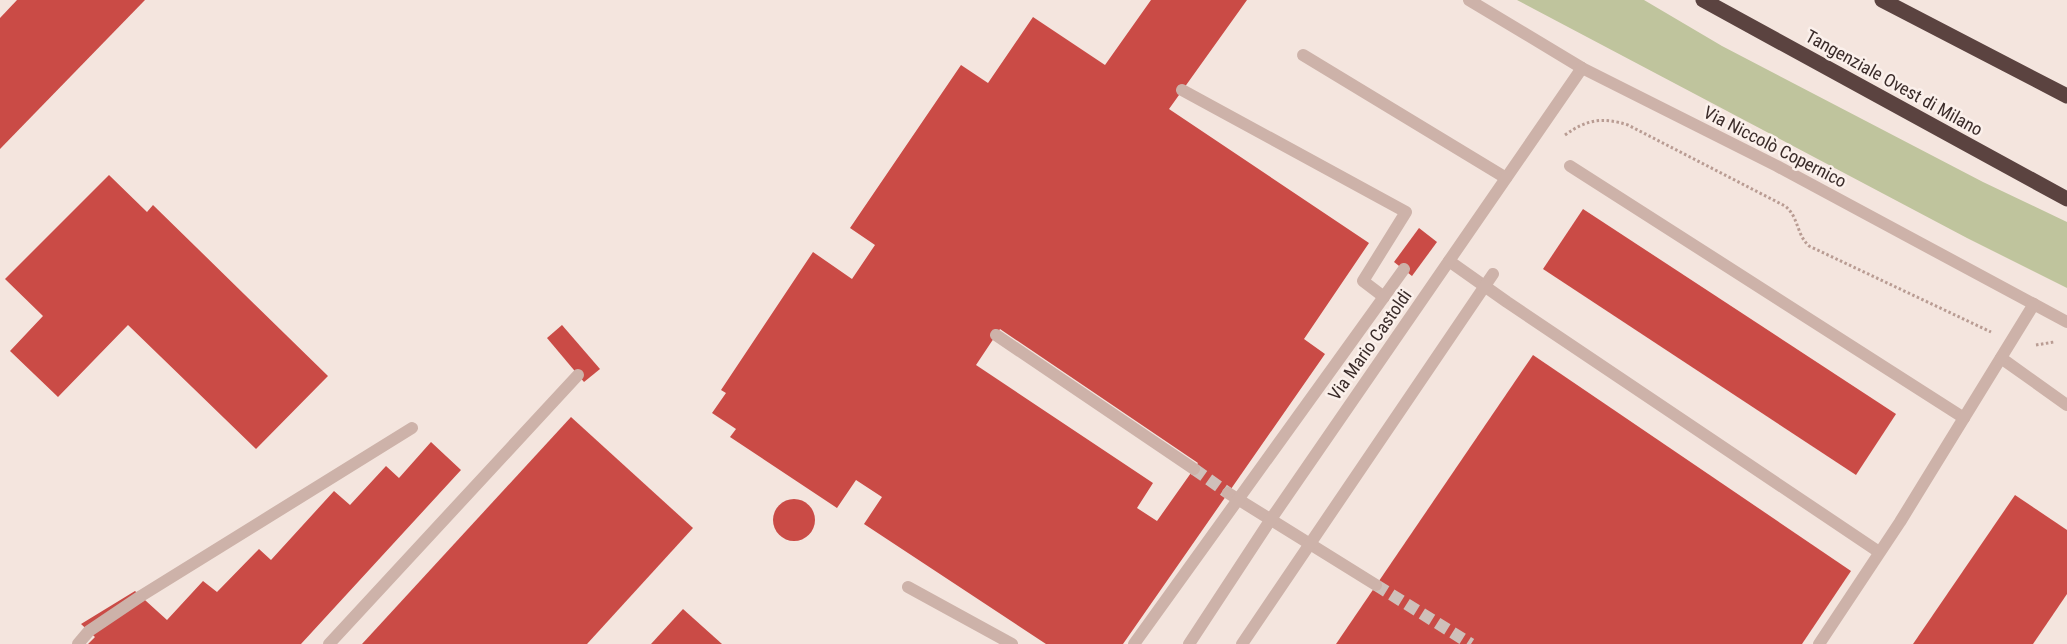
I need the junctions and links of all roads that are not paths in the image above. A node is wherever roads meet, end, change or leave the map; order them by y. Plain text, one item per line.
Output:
1 (1469, 0) edge
2 (1703, 0) edge
3 (1882, 0) edge
4 (1303, 55) dead end
5 (1582, 68) junction
6 (1182, 90) dead end
7 (2067, 96) edge
8 (1570, 166) dead end
9 (1506, 178) junction
10 (2067, 199) edge
11 (1449, 261) junction
12 (1404, 270) dead end
13 (1493, 274) dead end
14 (1485, 287) junction
15 (1384, 297) junction
16 (2034, 304) junction
17 (2067, 322) edge
18 (996, 336) dead end
19 (2001, 358) junction
20 (578, 375) dead end
21 (2067, 405) edge
22 (1964, 418) junction
23 (412, 428) dead end
24 (1194, 469) tunnel mouth
25 (1233, 496) junction
26 (1271, 519) junction
27 (1310, 544) junction
28 (1880, 552) junction
29 (1376, 585) tunnel mouth
30 (908, 586) dead end
31 (78, 644) edge
32 (329, 644) edge
33 (1012, 644) edge
34 (1134, 644) edge
35 (1189, 644) edge
36 (1242, 644) edge
37 (1819, 644) edge

1 - 5 street, Via Niccolò Copernico
2 - 10 highway, Tangenziale Ovest di Milano
3 - 7 highway
4 - 9 street
5 - 9 street, Via Mario Castoldi
5 - 16 street, Via Niccolò Copernico
6 - 15 street
8 - 22 street
9 - 11 street, Via Mario Castoldi
11 - 14 street
11 - 26 street, Via Mario Castoldi
12 - 15 street
13 - 14 street
14 - 27 street
14 - 28 street
15 - 25 street
16 - 17 street, Via Niccolò Copernico
16 - 19 street
18 - 24 street
19 - 21 street
19 - 22 street
20 - 32 street
22 - 28 street
23 - 31 street
25 - 26 street
25 - 34 street
26 - 27 street
26 - 35 street, Via Mario Castoldi
27 - 29 street
27 - 36 street
28 - 37 street
30 - 33 street

